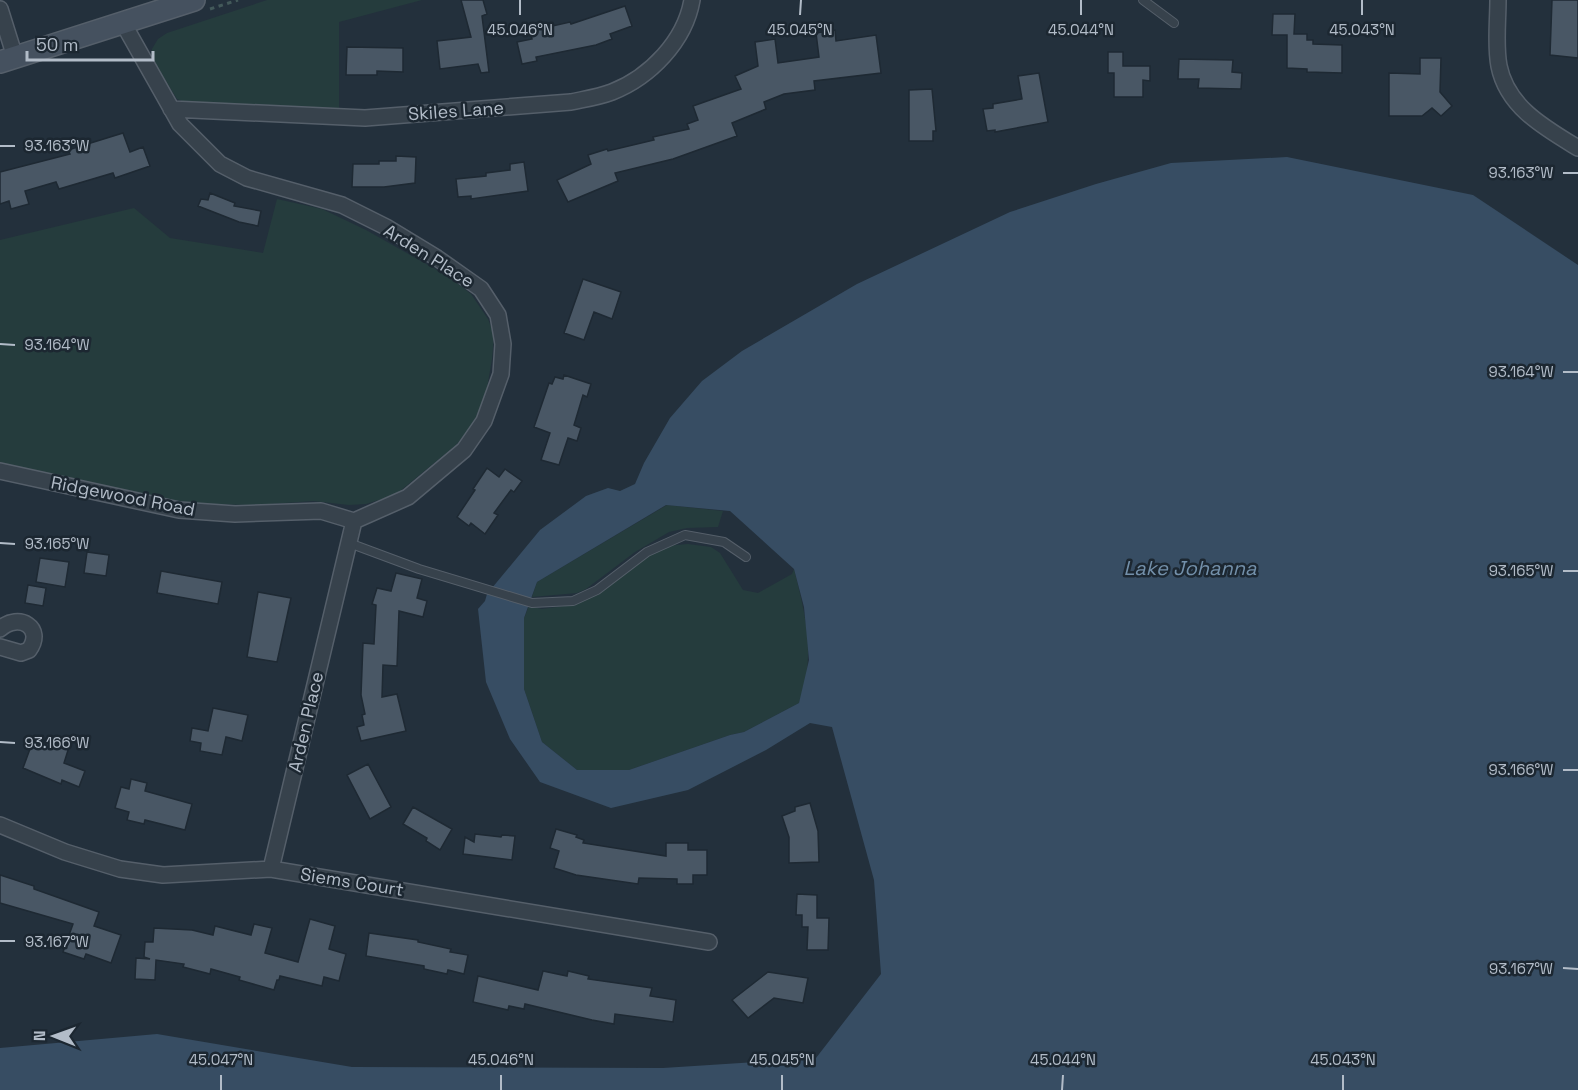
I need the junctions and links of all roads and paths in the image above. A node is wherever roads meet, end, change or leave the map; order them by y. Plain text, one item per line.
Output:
1 (194, 0) edge
2 (692, 0) edge
3 (1143, 0) edge
4 (1498, 0) edge
5 (1, 16) edge
6 (123, 23) junction
7 (1174, 23) dead end
8 (8, 60) edge
9 (171, 109) junction
10 (1578, 148) edge
11 (0, 471) edge
12 (354, 521) junction
13 (349, 543) junction
14 (746, 557) dead end
15 (0, 629) edge
16 (0, 647) edge
17 (0, 825) edge
18 (271, 868) junction
19 (709, 942) dead end

1 - 6 street
2 - 9 street, Skiles Lane
3 - 7 lane
4 - 10 street
5 - 8 street
6 - 8 street
6 - 9 street, Arden Place
9 - 12 street, Arden Place
11 - 12 street, Ridgewood Road
12 - 13 street, Arden Place
13 - 14 lane
13 - 18 street, Arden Place
15 - 16 street
17 - 18 street, Siems Court
18 - 19 street, Siems Court

